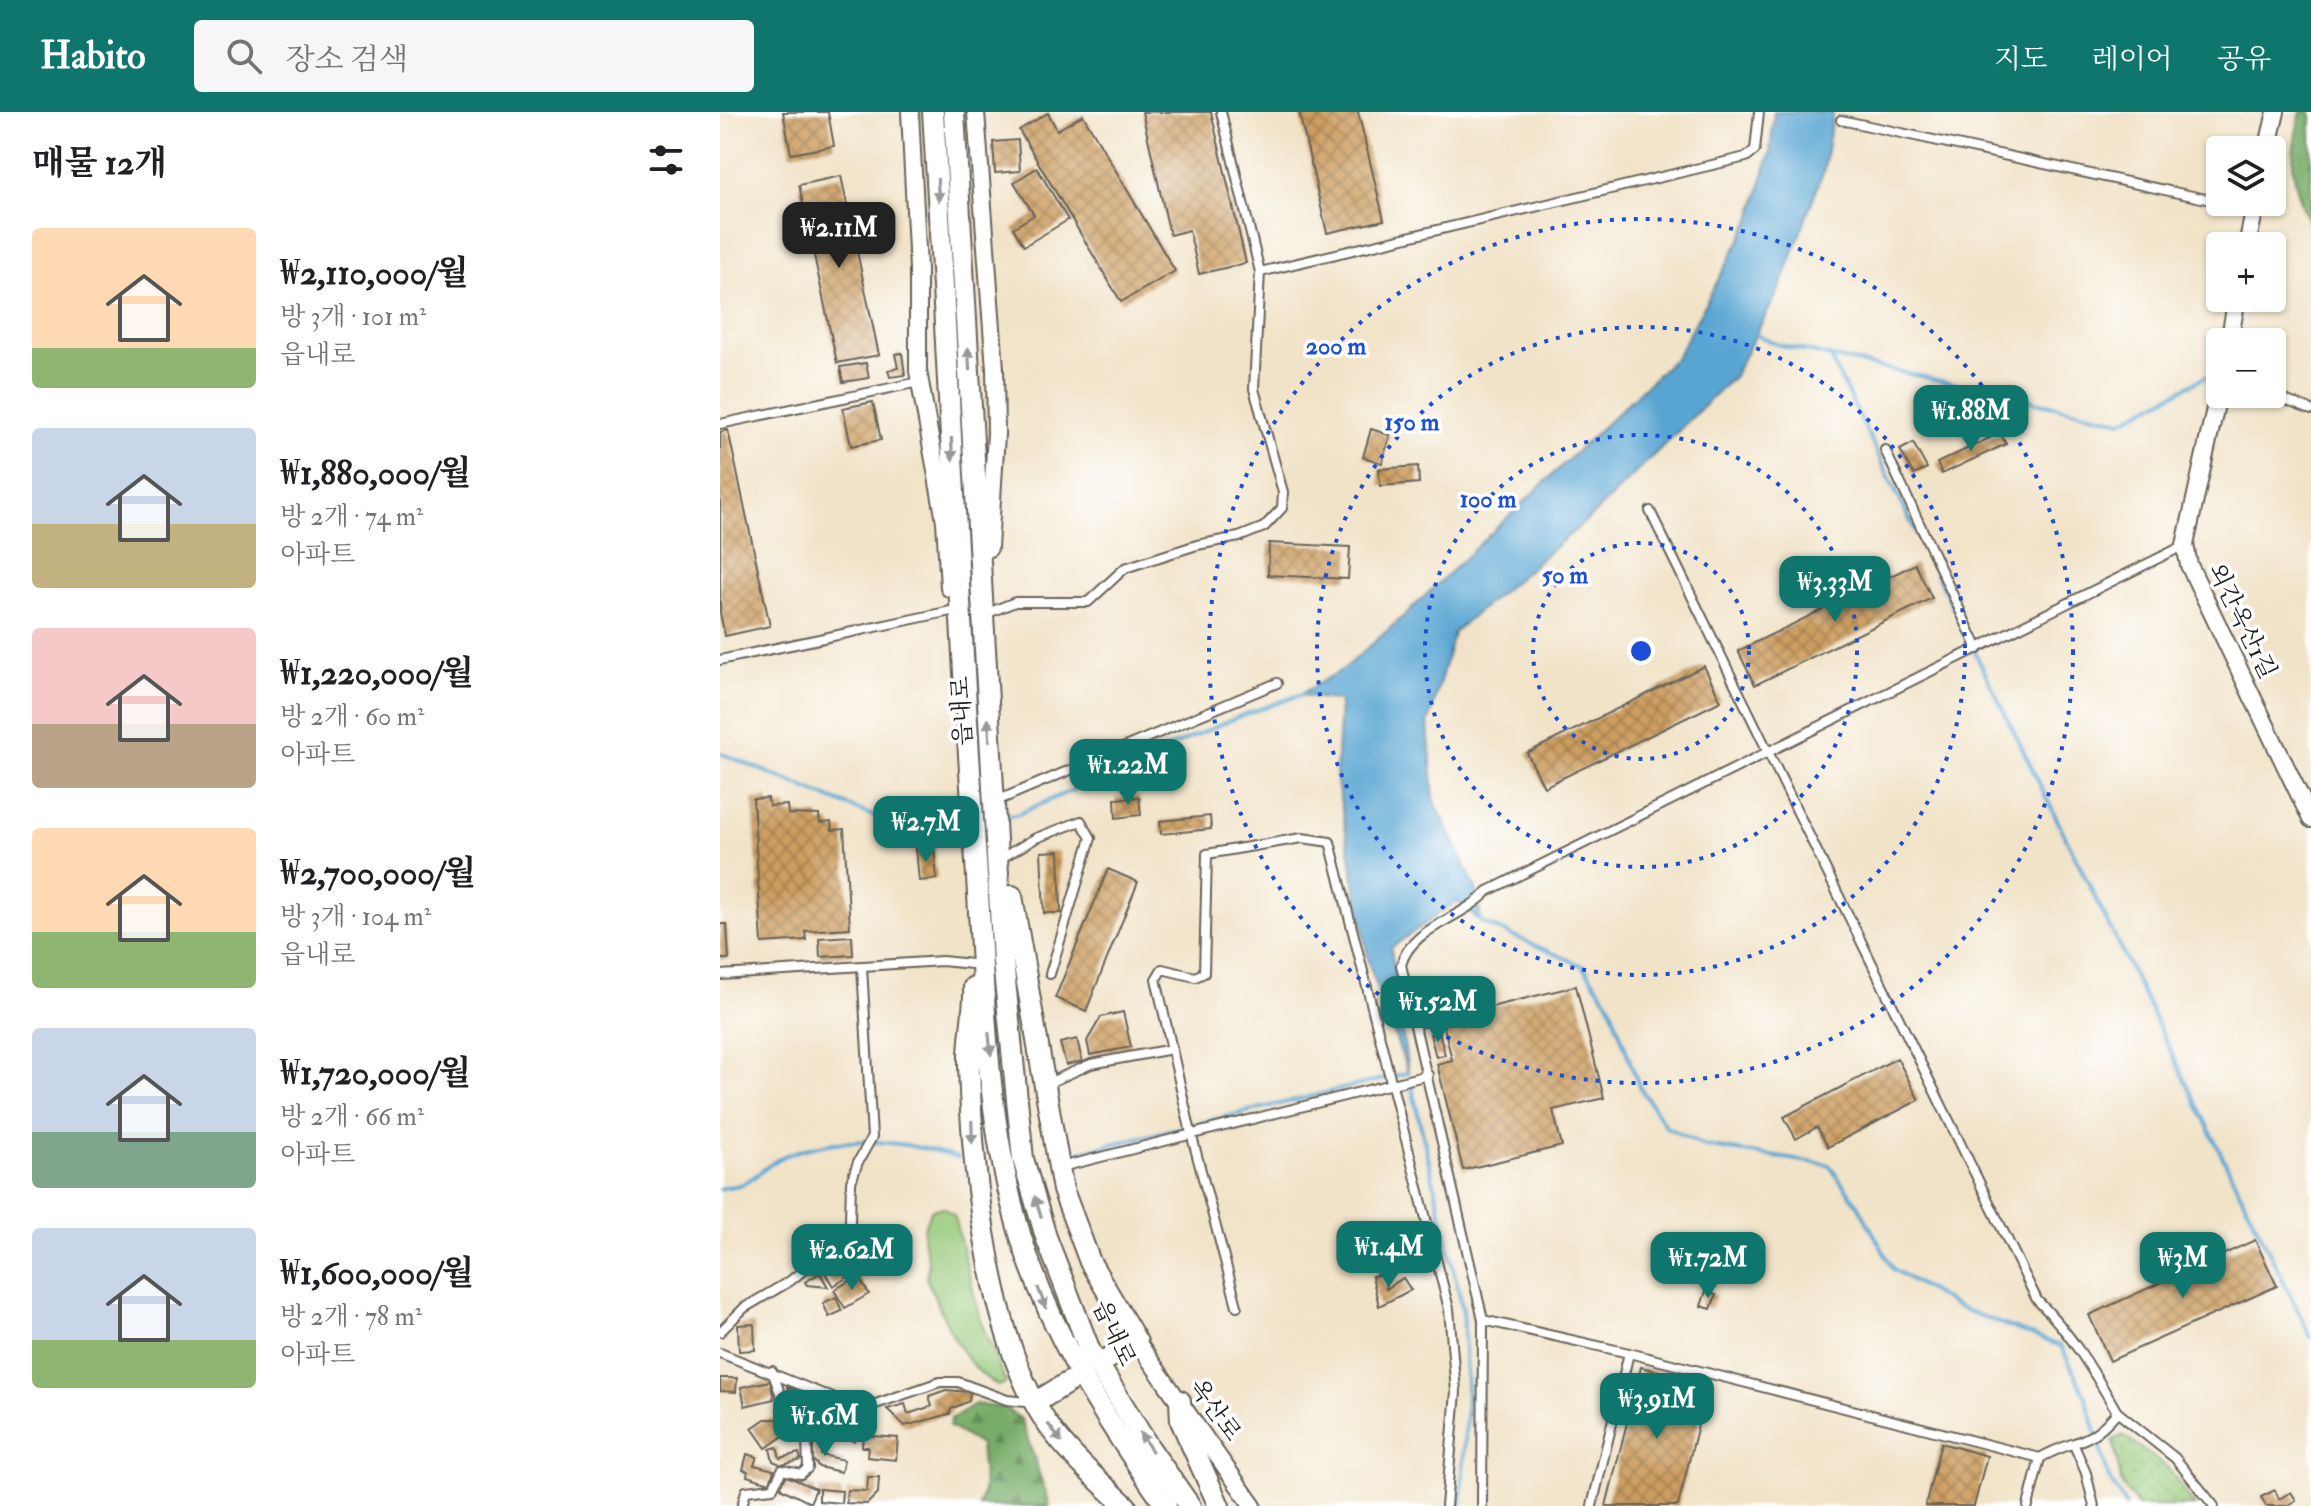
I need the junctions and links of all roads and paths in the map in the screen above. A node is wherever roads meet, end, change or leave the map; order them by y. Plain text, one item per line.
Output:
1 (910, 112) edge
2 (933, 112) edge
3 (954, 112) edge
4 (976, 112) edge
5 (1221, 112) edge
6 (1759, 112) edge
7 (2276, 112) edge
8 (1841, 120) dead end
9 (2270, 136) edge
10 (2206, 199) edge
11 (1260, 272) junction
12 (919, 382) junction
13 (2286, 401) edge
14 (2216, 408) edge
15 (2311, 410) edge
16 (720, 424) edge
17 (1885, 450) dead end
18 (1650, 511) dead end
19 (2185, 545) junction
20 (983, 616) junction
21 (951, 620) junction
22 (1978, 649) junction
23 (720, 660) edge
24 (1277, 683) dead end
25 (964, 692) junction
26 (1767, 753) junction
27 (994, 813) junction
28 (2311, 819) edge
29 (997, 860) junction
30 (972, 964) junction
31 (862, 967) junction
32 (1050, 974) dead end
33 (720, 975) edge
34 (1172, 1049) junction
35 (1428, 1075) junction
36 (1043, 1086) junction
37 (1392, 1087) junction
38 (1191, 1133) junction
39 (1058, 1168) junction
40 (1237, 1306) dead end
41 (1483, 1320) junction
42 (720, 1332) edge
43 (1137, 1342) junction
44 (720, 1353) edge
45 (1629, 1353) junction
46 (1109, 1358) dead end
47 (772, 1370) junction
48 (1069, 1382) dead end
49 (1180, 1401) junction
50 (1036, 1402) junction
51 (2117, 1412) junction
52 (2074, 1445) junction
53 (2040, 1458) junction
54 (742, 1506) edge
55 (1126, 1506) edge
56 (1166, 1506) edge
57 (1190, 1506) edge
58 (1219, 1506) edge
59 (1253, 1506) edge
60 (1446, 1506) edge
61 (1482, 1506) edge
62 (1592, 1506) edge
63 (2028, 1506) edge
64 (2094, 1506) edge
65 (2214, 1506) edge

1 - 12 street
2 -> 25 street, 읍내로
20 -> 3 street, 읍내로
4 - 20 street
5 - 11 lane
6 - 11 lane
7 - 9 street
8 - 10 lane
11 - 20 lane
12 - 16 lane
12 - 21 street
13 - 15 lane
14 - 19 street, 외간옥산1길
17 - 22 lane
18 - 26 lane
19 - 22 lane
19 - 28 street, 외간옥산1길
27 -> 20 street, 읍내로
21 - 23 lane
21 - 25 street
22 - 26 lane
24 - 27 lane
25 - 30 street
25 -> 56 street, 읍내로
26 - 35 lane
26 - 51 lane
27 - 29 street, 읍내로
29 - 32 lane
29 - 36 street
57 -> 29 street, 읍내로
30 - 31 lane
30 -> 50 street
31 - 33 lane
31 - 42 lane
34 - 36 lane
34 - 37 lane
34 - 38 lane
35 - 37 lane
35 - 41 lane
36 - 39 street
37 - 38 lane
37 - 60 lane
38 - 39 lane
38 - 40 lane
39 - 43 street
41 - 45 lane
41 - 61 lane
43 - 46 street
43 - 49 street, 옥산로
44 - 47 lane
45 - 53 lane
45 - 62 lane
47 - 50 lane
47 - 54 lane
48 - 50 street
49 - 58 street
49 - 59 street, 옥산로
50 -> 55 street
51 - 52 lane
51 - 65 lane
52 - 53 lane
52 - 64 lane
53 - 63 lane

